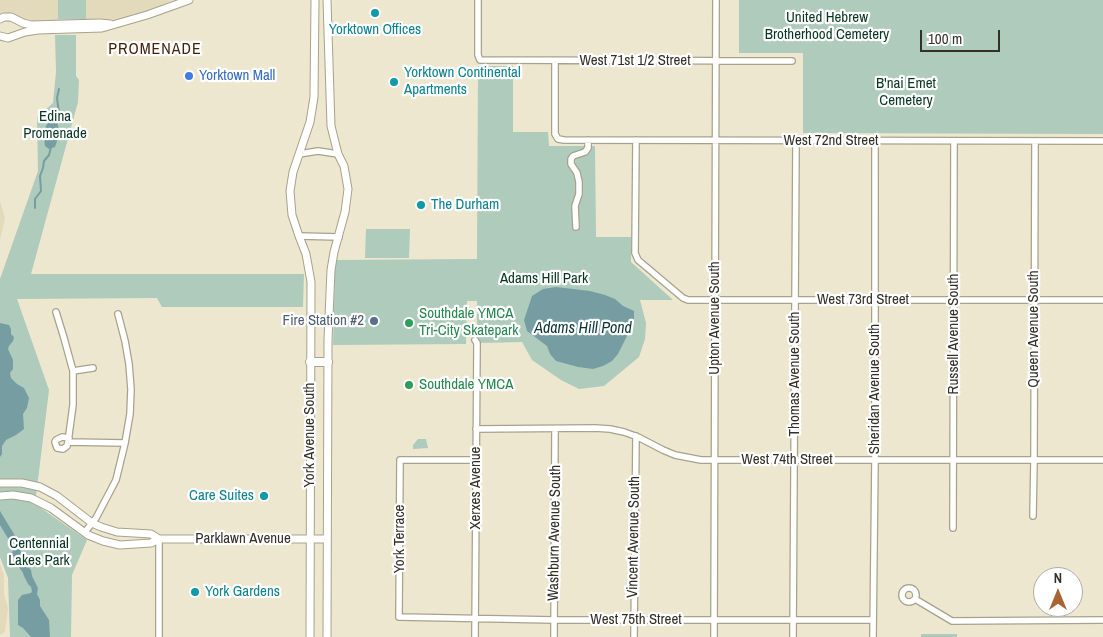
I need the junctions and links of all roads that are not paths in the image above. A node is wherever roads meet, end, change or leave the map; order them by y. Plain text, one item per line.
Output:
1 (189, 0) edge
2 (315, 0) edge
3 (327, 0) edge
4 (478, 0) edge
5 (716, 0) edge
6 (0, 19) edge
7 (18, 20) junction
8 (112, 25) junction
9 (0, 36) edge
10 (17, 36) junction
11 (555, 61) junction
12 (716, 61) junction
13 (792, 61) dead end
14 (588, 140) junction
15 (636, 140) junction
16 (716, 140) junction
17 (796, 141) junction
18 (875, 141) junction
19 (954, 141) junction
20 (1103, 141) edge
21 (1035, 142) junction
22 (299, 154) junction
23 (338, 154) junction
24 (576, 227) dead end
25 (299, 236) junction
26 (339, 237) junction
27 (715, 300) junction
28 (795, 300) junction
29 (875, 300) junction
30 (954, 300) junction
31 (1034, 300) junction
32 (1103, 300) edge
33 (56, 312) dead end
34 (118, 314) dead end
35 (475, 340) dead end
36 (310, 362) junction
37 (328, 362) junction
38 (93, 368) dead end
39 (73, 371) junction
40 (556, 428) junction
41 (476, 429) junction
42 (636, 436) junction
43 (126, 443) junction
44 (476, 460) junction
45 (715, 460) junction
46 (795, 460) junction
47 (875, 460) junction
48 (954, 460) junction
49 (1034, 460) junction
50 (1103, 460) edge
51 (0, 483) edge
52 (0, 496) edge
53 (1033, 516) dead end
54 (92, 523) junction
55 (953, 528) dead end
56 (85, 532) junction
57 (159, 539) junction
58 (327, 539) junction
59 (310, 540) junction
60 (915, 599) dead end
61 (400, 618) joint
62 (475, 619) junction
63 (554, 620) junction
64 (634, 620) junction
65 (714, 620) junction
66 (793, 620) junction
67 (873, 620) junction
68 (1103, 620) edge
69 (159, 637) edge
70 (310, 637) edge
71 (327, 637) edge
72 (475, 637) edge
73 (554, 637) edge
74 (634, 637) edge
75 (714, 637) edge
76 (793, 637) edge
77 (873, 637) edge

1 - 8 street
2 - 22 street, York Avenue South
3 - 23 street, York Avenue South
4 - 11 street, West 71st 1/2 Street
5 - 12 street, Upton Avenue South
6 - 7 street
7 - 8 street
7 - 10 street
8 - 10 street
9 - 10 street
11 - 12 street, West 71st 1/2 Street
11 - 14 street, West 72nd Street
12 - 13 street, West 71st 1/2 Street
12 - 16 street, Upton Avenue South
14 - 15 street, West 72nd Street
14 - 24 street
15 - 16 street, West 72nd Street
15 - 27 street, West 73rd Street
16 - 17 street, West 72nd Street
16 - 27 street, Upton Avenue South
17 - 18 street, West 72nd Street
17 - 28 street, Thomas Avenue South
18 - 19 street, West 72nd Street
18 - 29 street, Sheridan Avenue South
19 - 21 street, West 72nd Street
19 - 30 street, Russell Avenue South
20 - 21 street, West 72nd Street
21 - 31 street, Queen Avenue South
22 - 23 street
22 - 25 street, York Avenue South
23 - 26 street, York Avenue South
25 - 26 street
25 - 36 street, York Avenue South
26 - 37 street, York Avenue South
27 - 28 street, West 73rd Street
27 - 45 street, Upton Avenue South
28 - 29 street, West 73rd Street
28 - 46 street, Thomas Avenue South
29 - 30 street, West 73rd Street
29 - 47 street, Sheridan Avenue South
30 - 31 street, West 73rd Street
30 - 48 street, Russell Avenue South
31 - 32 street, West 73rd Street
31 - 49 street, Queen Avenue South
33 - 39 street
34 - 43 street
35 - 41 street, Xerxes Avenue
36 - 37 main road
36 - 59 street, York Avenue South
37 - 58 street, York Avenue South
38 - 39 street
39 - 43 street
40 - 41 street, West 74th Street
40 - 42 street, West 74th Street
40 - 63 street, Washburn Avenue South
41 - 44 street, Xerxes Avenue
42 - 45 street, West 74th Street
42 - 64 street, Vincent Avenue South
43 - 54 street
44 - 61 street, York Terrace
44 - 62 street, Xerxes Avenue
45 - 46 street, West 74th Street
45 - 65 street, Upton Avenue South
46 - 47 street, West 74th Street
46 - 66 street, Thomas Avenue South
47 - 48 street, West 74th Street
47 - 67 street, Sheridan Avenue South
48 - 49 street, West 74th Street
48 - 55 street, Russell Avenue South
49 - 50 street, West 74th Street
49 - 53 street, Queen Avenue South
51 - 54 street, Parklawn Avenue
52 - 56 street, Parklawn Avenue
54 - 56 street
54 - 57 street, Parklawn Avenue
56 - 57 street, Parklawn Avenue
57 - 59 street, Parklawn Avenue
57 - 69 street
58 - 59 street, Parklawn Avenue
58 - 71 street, York Avenue South
59 - 70 street, York Avenue South
60 - 68 street
61 - 62 street, West 75th Street
62 - 63 street, West 75th Street
62 - 72 street, Xerxes Avenue
63 - 64 street, West 75th Street
63 - 73 street, Washburn Avenue South
64 - 65 street, West 75th Street
64 - 74 street, Vincent Avenue South
65 - 66 street, West 75th Street
65 - 75 street, Upton Avenue South
66 - 67 street, West 75th Street
66 - 76 street, Thomas Avenue South
67 - 77 street, Sheridan Avenue South

